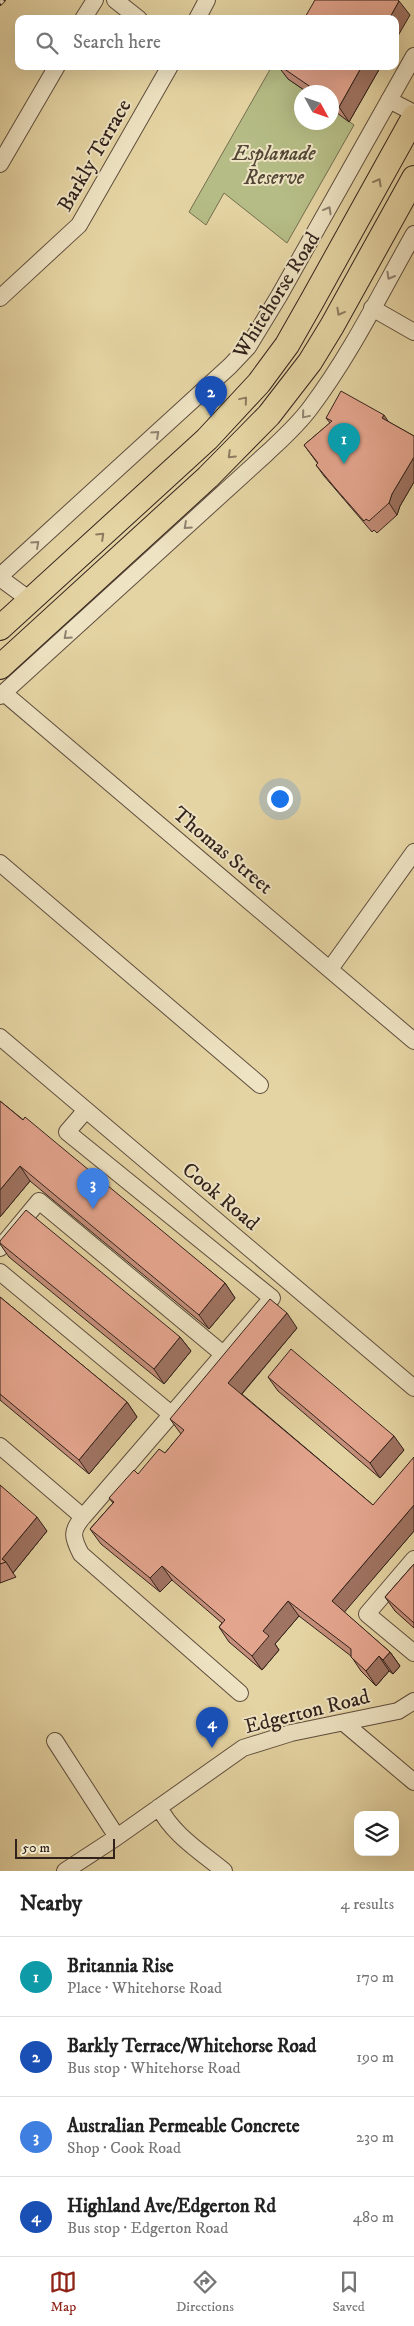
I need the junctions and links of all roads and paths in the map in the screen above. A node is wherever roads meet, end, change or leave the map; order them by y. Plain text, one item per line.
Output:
1 (95, 0) edge
2 (115, 0) edge
3 (207, 0) edge
4 (86, 15) edge
5 (134, 15) edge
6 (199, 15) edge
7 (414, 56) edge
8 (54, 70) edge
9 (168, 70) edge
10 (389, 100) junction
11 (414, 115) edge
12 (0, 164) edge
13 (414, 178) edge
14 (414, 234) edge
15 (0, 298) edge
16 (372, 308) junction
17 (414, 332) edge
18 (0, 577) edge
19 (30, 600) junction
20 (0, 628) edge
21 (0, 667) edge
22 (2, 695) edge
23 (414, 852) edge
24 (0, 863) edge
25 (330, 969) junction
26 (0, 1037) edge
27 (414, 1041) edge
28 (260, 1085) dead end
29 (86, 1110) junction
30 (0, 1248) edge
31 (0, 1272) edge
32 (286, 1280) junction
33 (272, 1298) junction
34 (223, 1354) junction
35 (414, 1388) edge
36 (171, 1414) junction
37 (0, 1446) edge
38 (83, 1517) junction
39 (414, 1559) edge
40 (414, 1654) edge
41 (240, 1694) dead end
42 (414, 1701) edge
43 (344, 1723) junction
44 (55, 1741) dead end
45 (414, 1782) edge
46 (159, 1807) junction
47 (117, 1837) junction
48 (65, 1871) edge
49 (224, 1871) edge

1 - 4 street
2 - 5 street
3 - 6 street
7 - 10 street, Whitehorse Road
8 - 12 street
9 - 15 street, Barkly Terrace
10 - 11 street
18 -> 10 street, Whitehorse Road
19 -> 11 highway, Whitehorse Road
13 -> 21 highway
14 -> 16 street
16 - 17 street
16 -> 22 street
18 - 19 street
19 - 20 highway, Whitehorse Road
22 - 25 street, Thomas Street
23 - 25 street
24 - 28 street
25 - 27 street, Thomas Street
26 - 29 street, Cook Road
29 - 32 street, Cook Road
29 - 33 street
30 - 34 street
31 - 36 street
32 - 33 street
32 - 35 street, Cook Road
33 - 34 street
34 - 36 street
36 - 38 street
37 - 38 street
38 - 41 street
39 - 40 street
42 - 43 street, Edgerton Road
43 - 45 street
43 - 46 street, Edgerton Road
44 - 47 street
46 - 47 street, Edgerton Road
46 - 49 street
47 - 48 street, Edgerton Road

